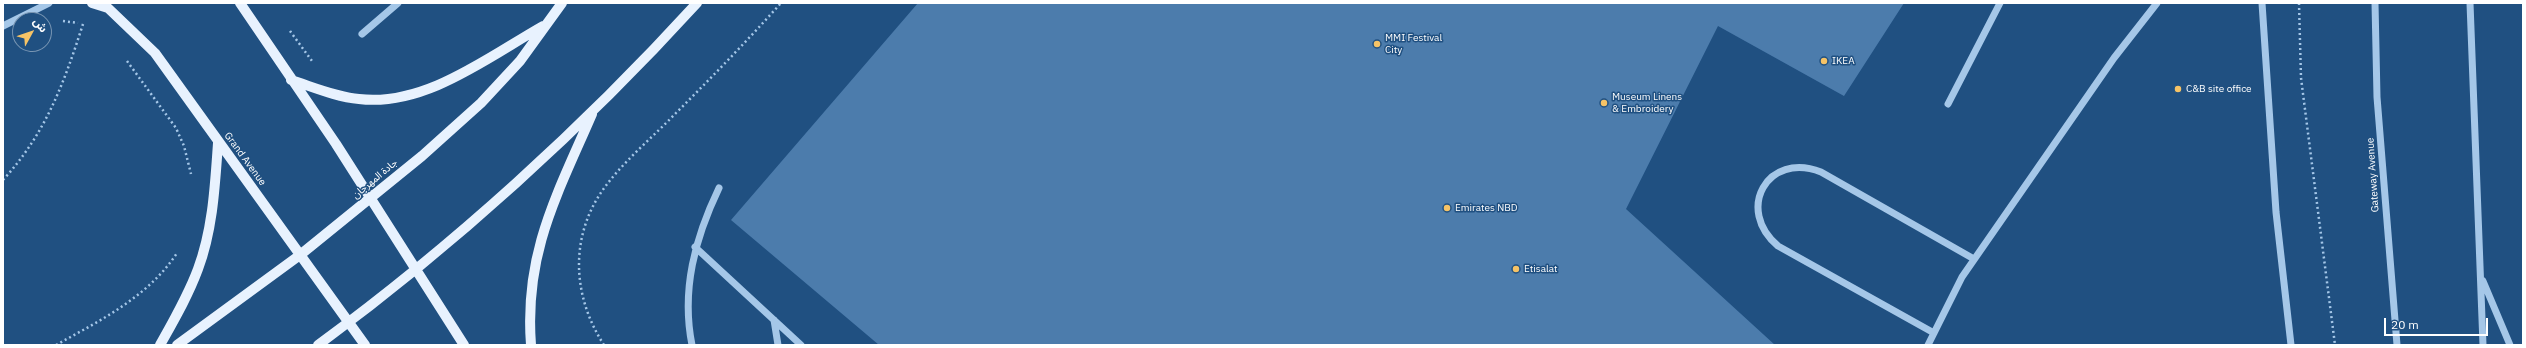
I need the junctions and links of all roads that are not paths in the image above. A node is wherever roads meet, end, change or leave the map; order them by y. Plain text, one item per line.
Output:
1 (49, 3) edge
2 (92, 3) edge
3 (240, 3) edge
4 (398, 3) edge
5 (562, 3) edge
6 (696, 3) edge
7 (2000, 3) edge
8 (2157, 3) edge
9 (2262, 3) edge
10 (2375, 3) edge
11 (2470, 3) edge
12 (547, 24) junction
13 (3, 26) edge
14 (362, 34) dead end
15 (291, 80) junction
16 (1948, 104) dead end
17 (593, 112) junction
18 (218, 143) junction
19 (719, 188) dead end
20 (371, 199) junction
21 (695, 247) junction
22 (300, 255) junction
23 (1974, 259) junction
24 (416, 269) junction
25 (2480, 275) junction
26 (774, 320) junction
27 (348, 323) junction
28 (1934, 333) junction
29 (160, 345) edge
30 (177, 345) edge
31 (318, 345) edge
32 (365, 345) edge
33 (464, 345) edge
34 (531, 345) edge
35 (692, 345) edge
36 (778, 345) edge
37 (801, 345) edge
38 (1928, 345) edge
39 (2291, 345) edge
40 (2397, 345) edge
41 (2483, 345) edge
42 (2510, 345) edge

1 - 13 street
2 - 18 main road, Grand Avenue
3 - 15 main road
4 - 14 street
5 - 12 main road, جادة المهرجان
6 - 17 main road
7 - 16 street
8 - 23 street
9 - 39 street
10 - 40 street, Gateway Avenue
11 - 25 street
12 - 15 main road
12 - 20 main road, جادة المهرجان
15 - 20 main road
17 - 24 main road
17 - 34 main road
18 - 22 main road, Grand Avenue
18 - 29 main road
19 - 21 street
20 - 22 main road, جادة المهرجان
20 - 24 main road
21 - 26 street
21 - 35 street
22 - 27 main road, Grand Avenue
22 - 30 main road, جادة المهرجان
23 - 28 street
23 - 28 street
24 - 27 main road
24 - 33 main road
25 - 41 street
25 - 42 street
26 - 36 street
26 - 37 street
27 - 31 main road
27 - 32 main road, Grand Avenue
28 - 38 street

